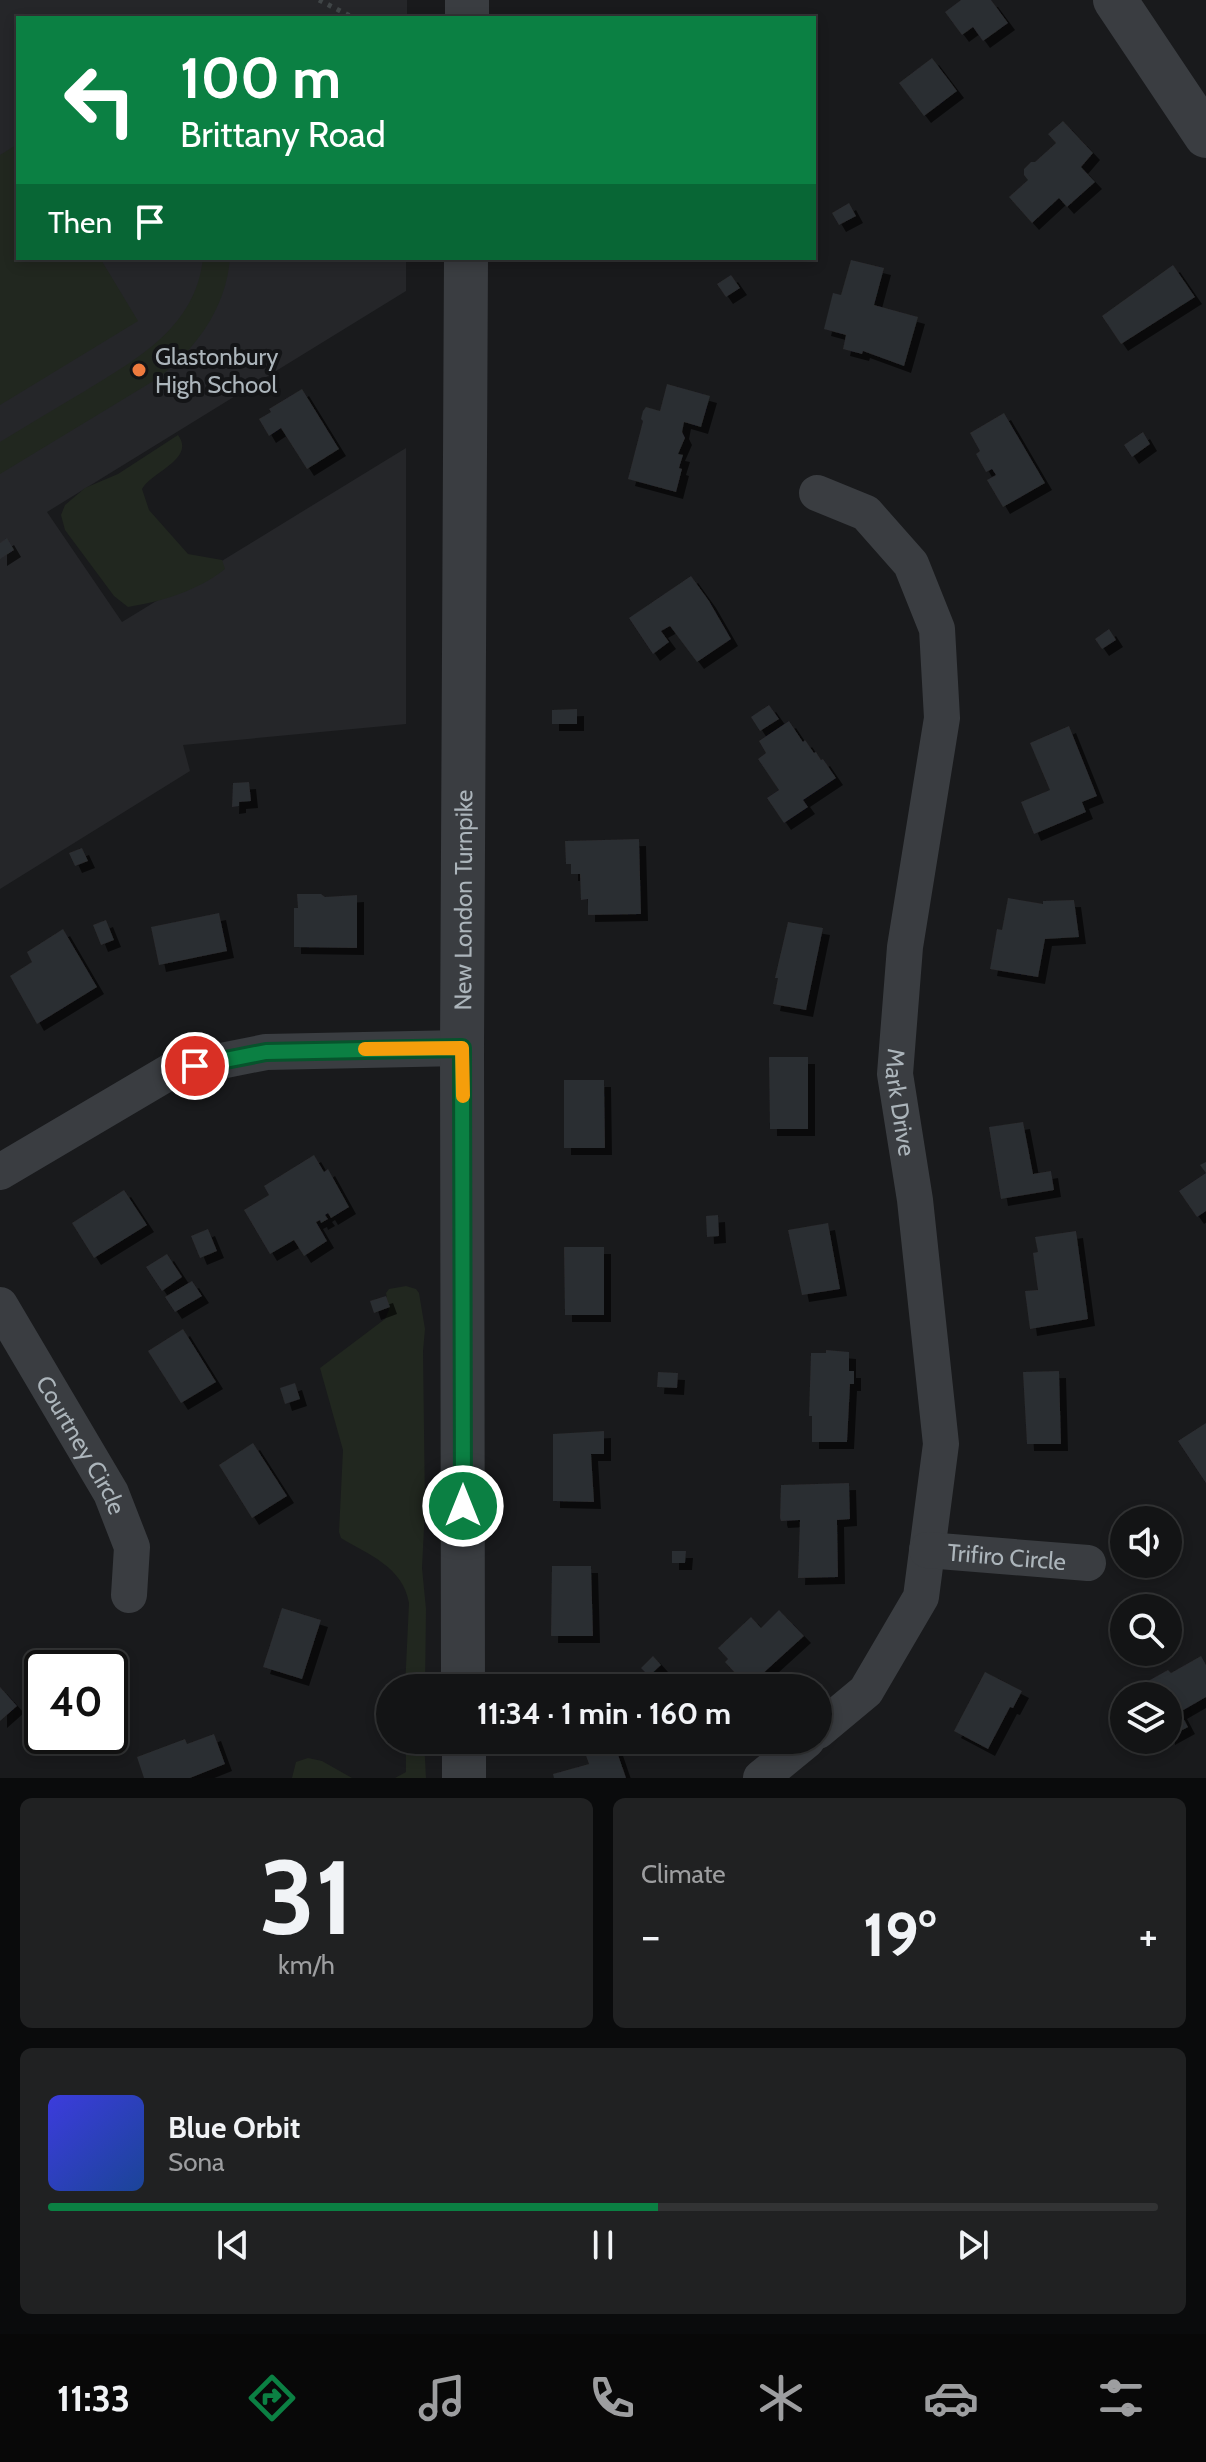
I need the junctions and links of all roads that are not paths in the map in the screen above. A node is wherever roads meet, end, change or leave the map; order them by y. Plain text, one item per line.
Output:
1 (1115, 0) edge
2 (1206, 136) edge
3 (466, 260) edge
4 (817, 493) dead end
5 (462, 1048) junction
6 (0, 1172) edge
7 (0, 1305) edge
8 (927, 1550) junction
9 (1088, 1563) dead end
10 (129, 1595) dead end
11 (463, 1674) edge
12 (832, 1719) edge
13 (464, 1754) edge
14 (790, 1754) edge
15 (464, 1778) edge
16 (761, 1778) edge

1 - 2 street
3 - 5 street, New London Turnpike
4 - 8 street, Mark Drive
5 - 6 street
5 - 11 street, New London Turnpike
7 - 10 street, Courtney Circle
8 - 9 street, Trifiro Circle
8 - 12 street, Mark Drive
13 - 15 street
14 - 16 street

